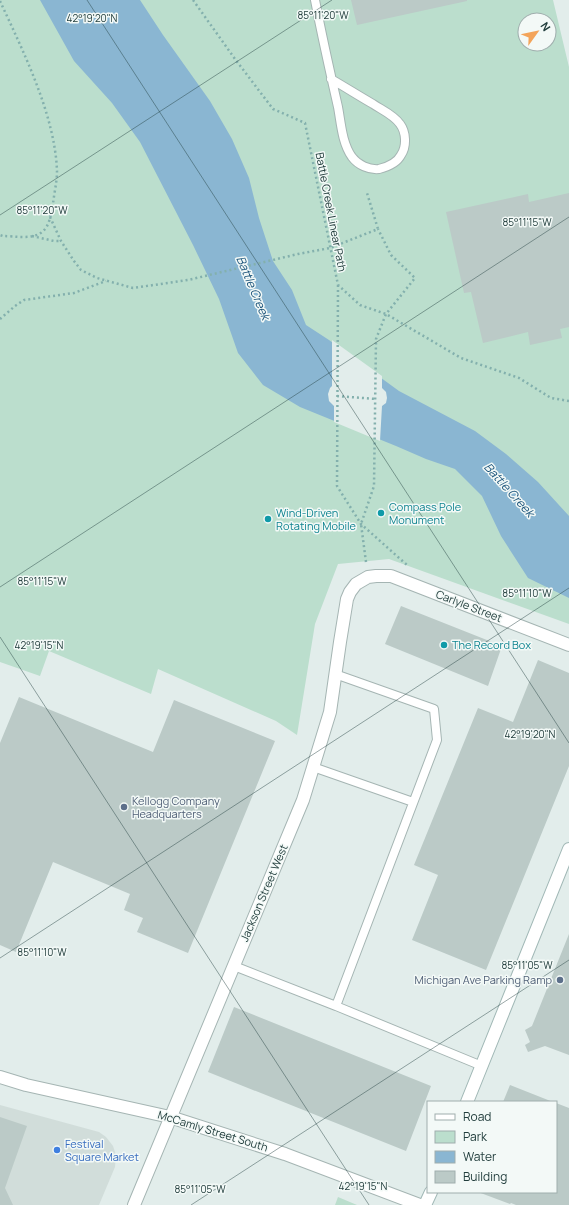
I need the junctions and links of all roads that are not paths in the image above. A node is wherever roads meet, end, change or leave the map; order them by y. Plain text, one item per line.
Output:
1 (315, 0) edge
2 (331, 79) junction
3 (368, 577) joint
4 (569, 645) edge
5 (335, 674) junction
6 (313, 767) junction
7 (414, 802) junction
8 (569, 849) edge
9 (234, 966) junction
10 (336, 1006) junction
11 (482, 1066) junction
12 (0, 1077) edge
13 (467, 1101) edge
14 (170, 1117) junction
15 (431, 1193) edge
16 (134, 1205) edge
17 (420, 1205) edge
18 (425, 1205) edge

1 - 2 lane
2 - 2 lane
3 - 4 street, Carlyle Street
3 - 5 street, Jackson Street West
5 - 6 street, Jackson Street West
5 - 7 lane
6 - 7 lane
6 - 9 street, Jackson Street West
7 - 10 lane
8 - 11 street
9 - 10 lane
9 - 14 street, Jackson Street West
10 - 11 lane
11 - 13 street
12 - 14 street, McCamly Street South
14 - 16 street, Jackson Street West
14 - 17 street, McCamly Street South
15 - 18 street

